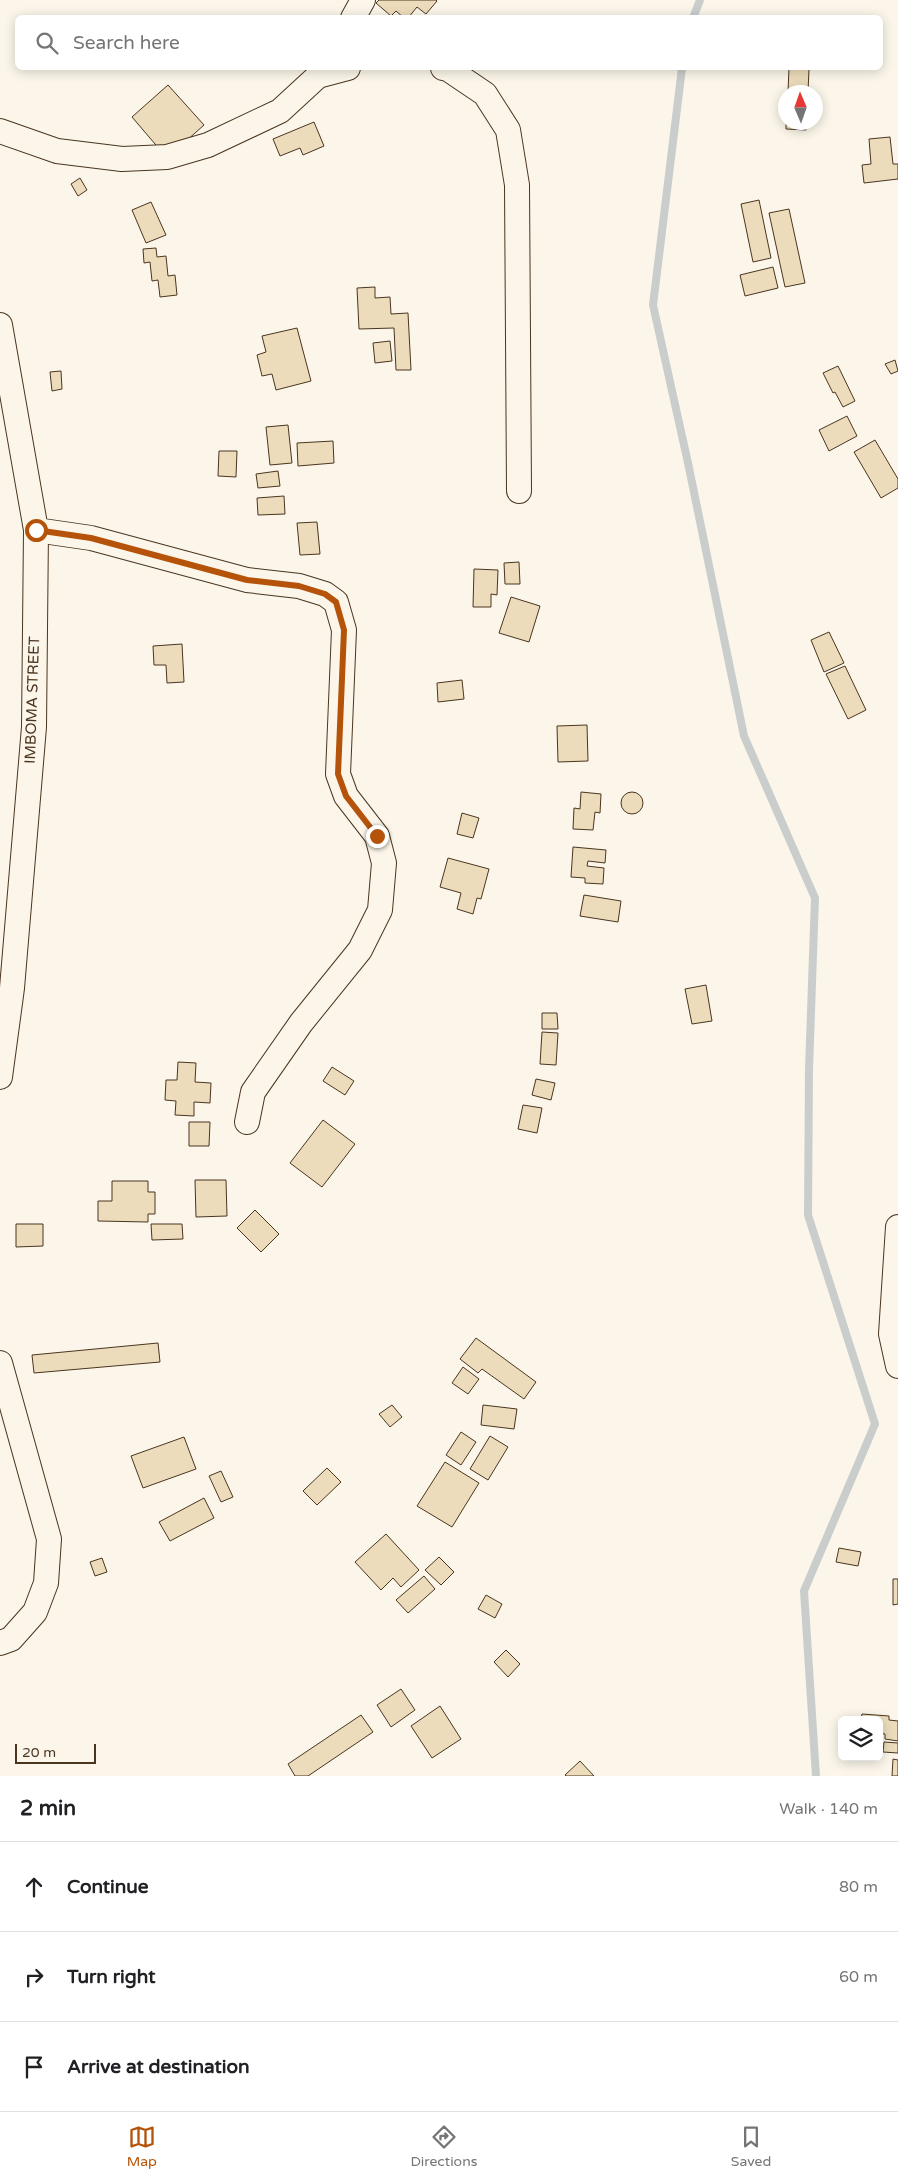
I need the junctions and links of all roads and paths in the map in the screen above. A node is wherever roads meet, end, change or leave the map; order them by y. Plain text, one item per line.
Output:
1 (363, 0) edge
2 (354, 15) edge
3 (334, 70) edge
4 (451, 70) edge
5 (321, 72) edge
6 (0, 131) edge
7 (0, 325) edge
8 (519, 491) dead end
9 (36, 530) junction
10 (0, 1078) edge
11 (247, 1122) dead end
12 (898, 1227) edge
13 (0, 1362) edge
14 (898, 1366) edge
15 (0, 1643) edge

1 - 2 street
3 - 5 street
4 - 8 street
5 - 6 street
7 - 9 street, IMBOMA STREET
9 - 10 street, IMBOMA STREET
9 - 11 street
12 - 14 street
13 - 15 street

